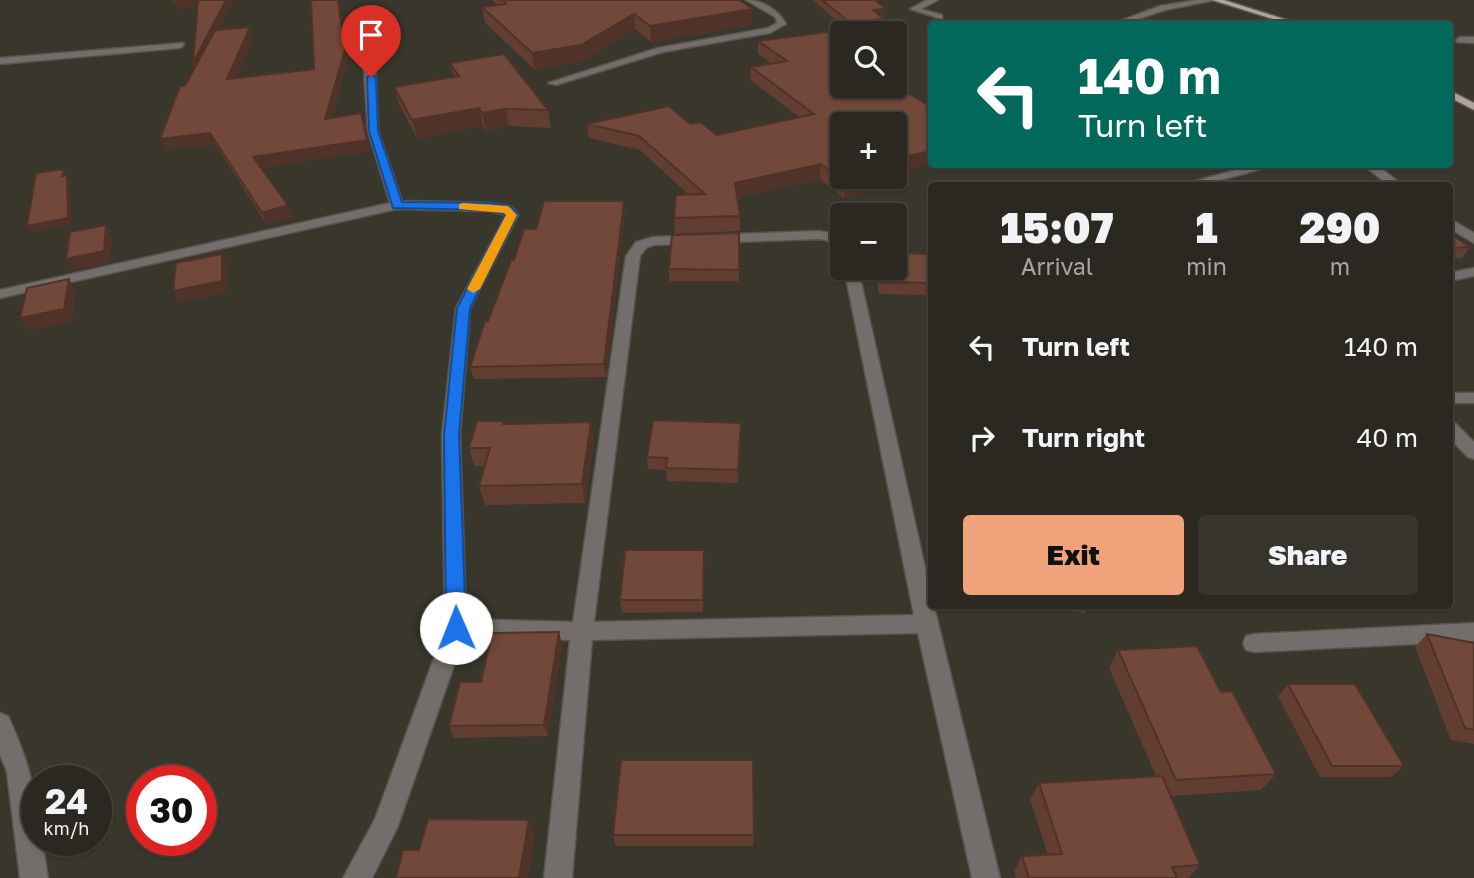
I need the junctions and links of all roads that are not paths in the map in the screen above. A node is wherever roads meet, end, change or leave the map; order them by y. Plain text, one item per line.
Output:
1 (750, 0) edge
2 (934, 0) edge
3 (1213, 0) edge
4 (363, 15) dead end
5 (939, 17) dead end
6 (1125, 21) edge
7 (1286, 21) edge
8 (1460, 40) dead end
9 (1474, 40) edge
10 (180, 45) dead end
11 (0, 61) edge
12 (553, 83) dead end
13 (1453, 95) edge
14 (1474, 107) edge
15 (1258, 168) edge
16 (1373, 168) edge
17 (1201, 181) dead end
18 (1392, 182) edge
19 (397, 205) junction
20 (1453, 225) edge
21 (830, 237) edge
22 (1474, 239) edge
23 (1474, 272) edge
24 (1453, 276) edge
25 (854, 280) edge
26 (0, 295) edge
27 (1453, 397) edge
28 (1474, 398) edge
29 (1453, 430) edge
30 (1474, 453) edge
31 (927, 624) junction
32 (456, 628) junction
33 (582, 631) junction
34 (1474, 632) edge
35 (1254, 643) dead end
36 (0, 724) edge
37 (34, 878) edge
38 (357, 878) edge
39 (558, 878) edge
40 (986, 878) edge

1 - 12 street
2 - 5 street
3 - 6 street
3 - 7 main road
4 - 19 street
8 - 9 street
10 - 11 street
13 - 14 main road
15 - 17 street
16 - 18 street
19 - 26 street
19 - 32 street
20 - 22 street
21 - 33 street
23 - 24 street
25 - 31 street
27 - 28 street
29 - 30 street
31 - 33 street
31 - 40 street
32 - 33 street
32 - 38 street
33 - 39 street
34 - 35 street
36 - 37 street

